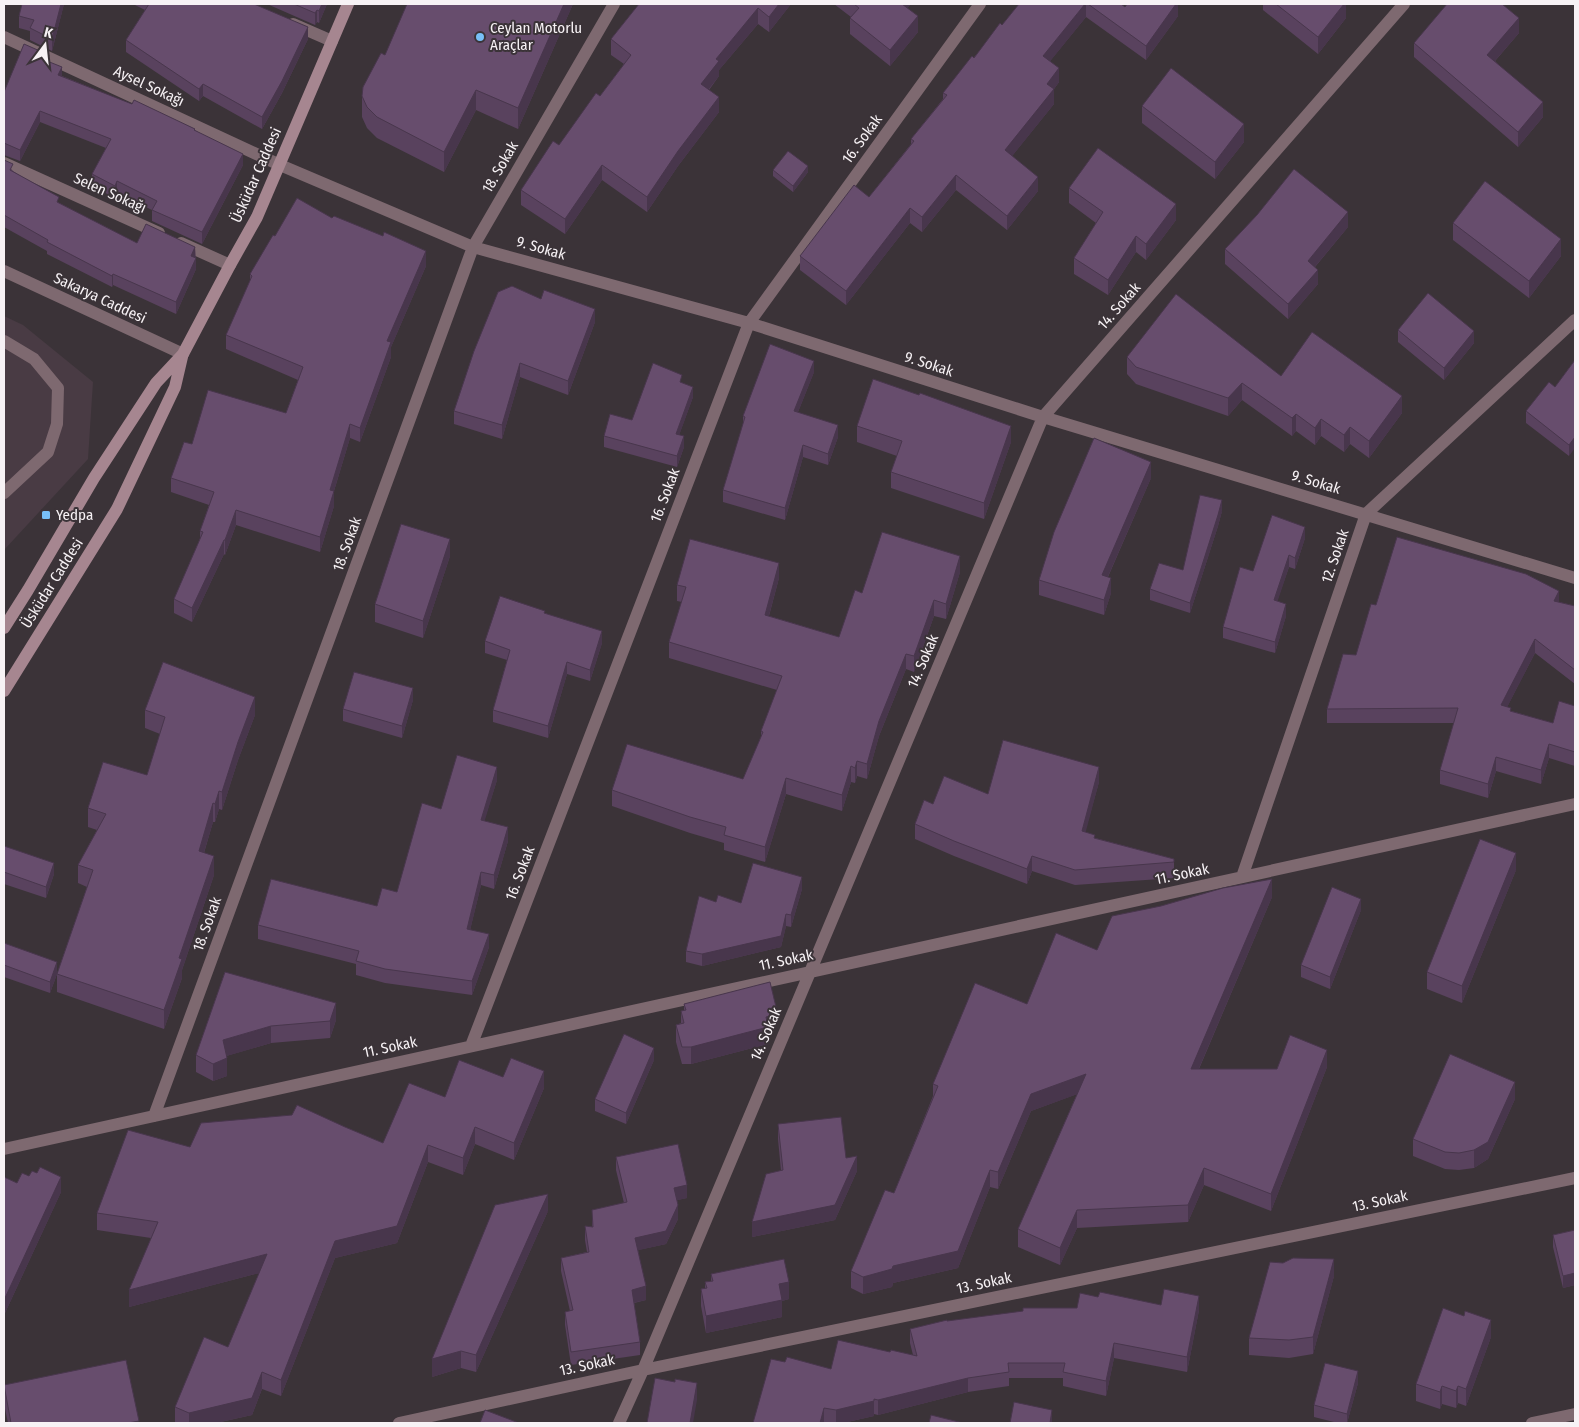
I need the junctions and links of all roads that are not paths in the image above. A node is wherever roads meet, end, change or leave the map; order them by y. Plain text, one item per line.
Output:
1 (348, 4) edge
2 (614, 4) edge
3 (980, 4) edge
4 (1404, 4) edge
5 (281, 19) edge
6 (4, 37) edge
7 (332, 41) junction
8 (4, 163) edge
9 (280, 165) junction
10 (473, 246) junction
11 (230, 265) junction
12 (4, 271) edge
13 (1575, 320) edge
14 (749, 323) junction
15 (4, 341) edge
16 (183, 354) junction
17 (1043, 417) junction
18 (4, 493) edge
19 (1366, 514) junction
20 (1575, 578) edge
21 (4, 628) edge
22 (4, 691) edge
23 (1575, 804) edge
24 (1242, 877) junction
25 (809, 972) junction
26 (471, 1046) junction
27 (154, 1116) junction
28 (4, 1149) edge
29 (1575, 1178) edge
30 (644, 1370) junction
31 (1575, 1414) edge
32 (399, 1423) edge
33 (619, 1423) edge
34 (1532, 1423) edge

1 - 7 main road, Üsküdar Caddesi
2 - 10 street, 18. Sokak
3 - 14 street, 16. Sokak
4 - 17 street, 14. Sokak
5 - 7 street
6 - 9 street, Aysel Sokağı
7 - 9 main road, Üsküdar Caddesi
8 - 11 street, Selen Sokağı
9 - 10 street, 9. Sokak
9 - 11 main road, Üsküdar Caddesi
10 - 14 street, 9. Sokak
10 - 27 street, 18. Sokak
11 - 16 main road, Üsküdar Caddesi
12 - 16 street, Sakarya Caddesi
13 - 19 street, 12. Sokak
14 - 17 street, 9. Sokak
14 - 26 street, 16. Sokak
15 - 18 street
16 - 21 main road, Üsküdar Caddesi
16 - 22 main road, Üsküdar Caddesi
17 - 19 street, 9. Sokak
17 - 25 street, 14. Sokak
19 - 20 street, 9. Sokak
19 - 24 street, 12. Sokak
23 - 24 street, 11. Sokak
24 - 25 street, 11. Sokak
25 - 26 street, 11. Sokak
25 - 30 street, 14. Sokak
26 - 27 street, 11. Sokak
27 - 28 street, 11. Sokak
29 - 30 street, 13. Sokak
30 - 32 street, 13. Sokak
30 - 33 street, 14. Sokak
31 - 34 street

